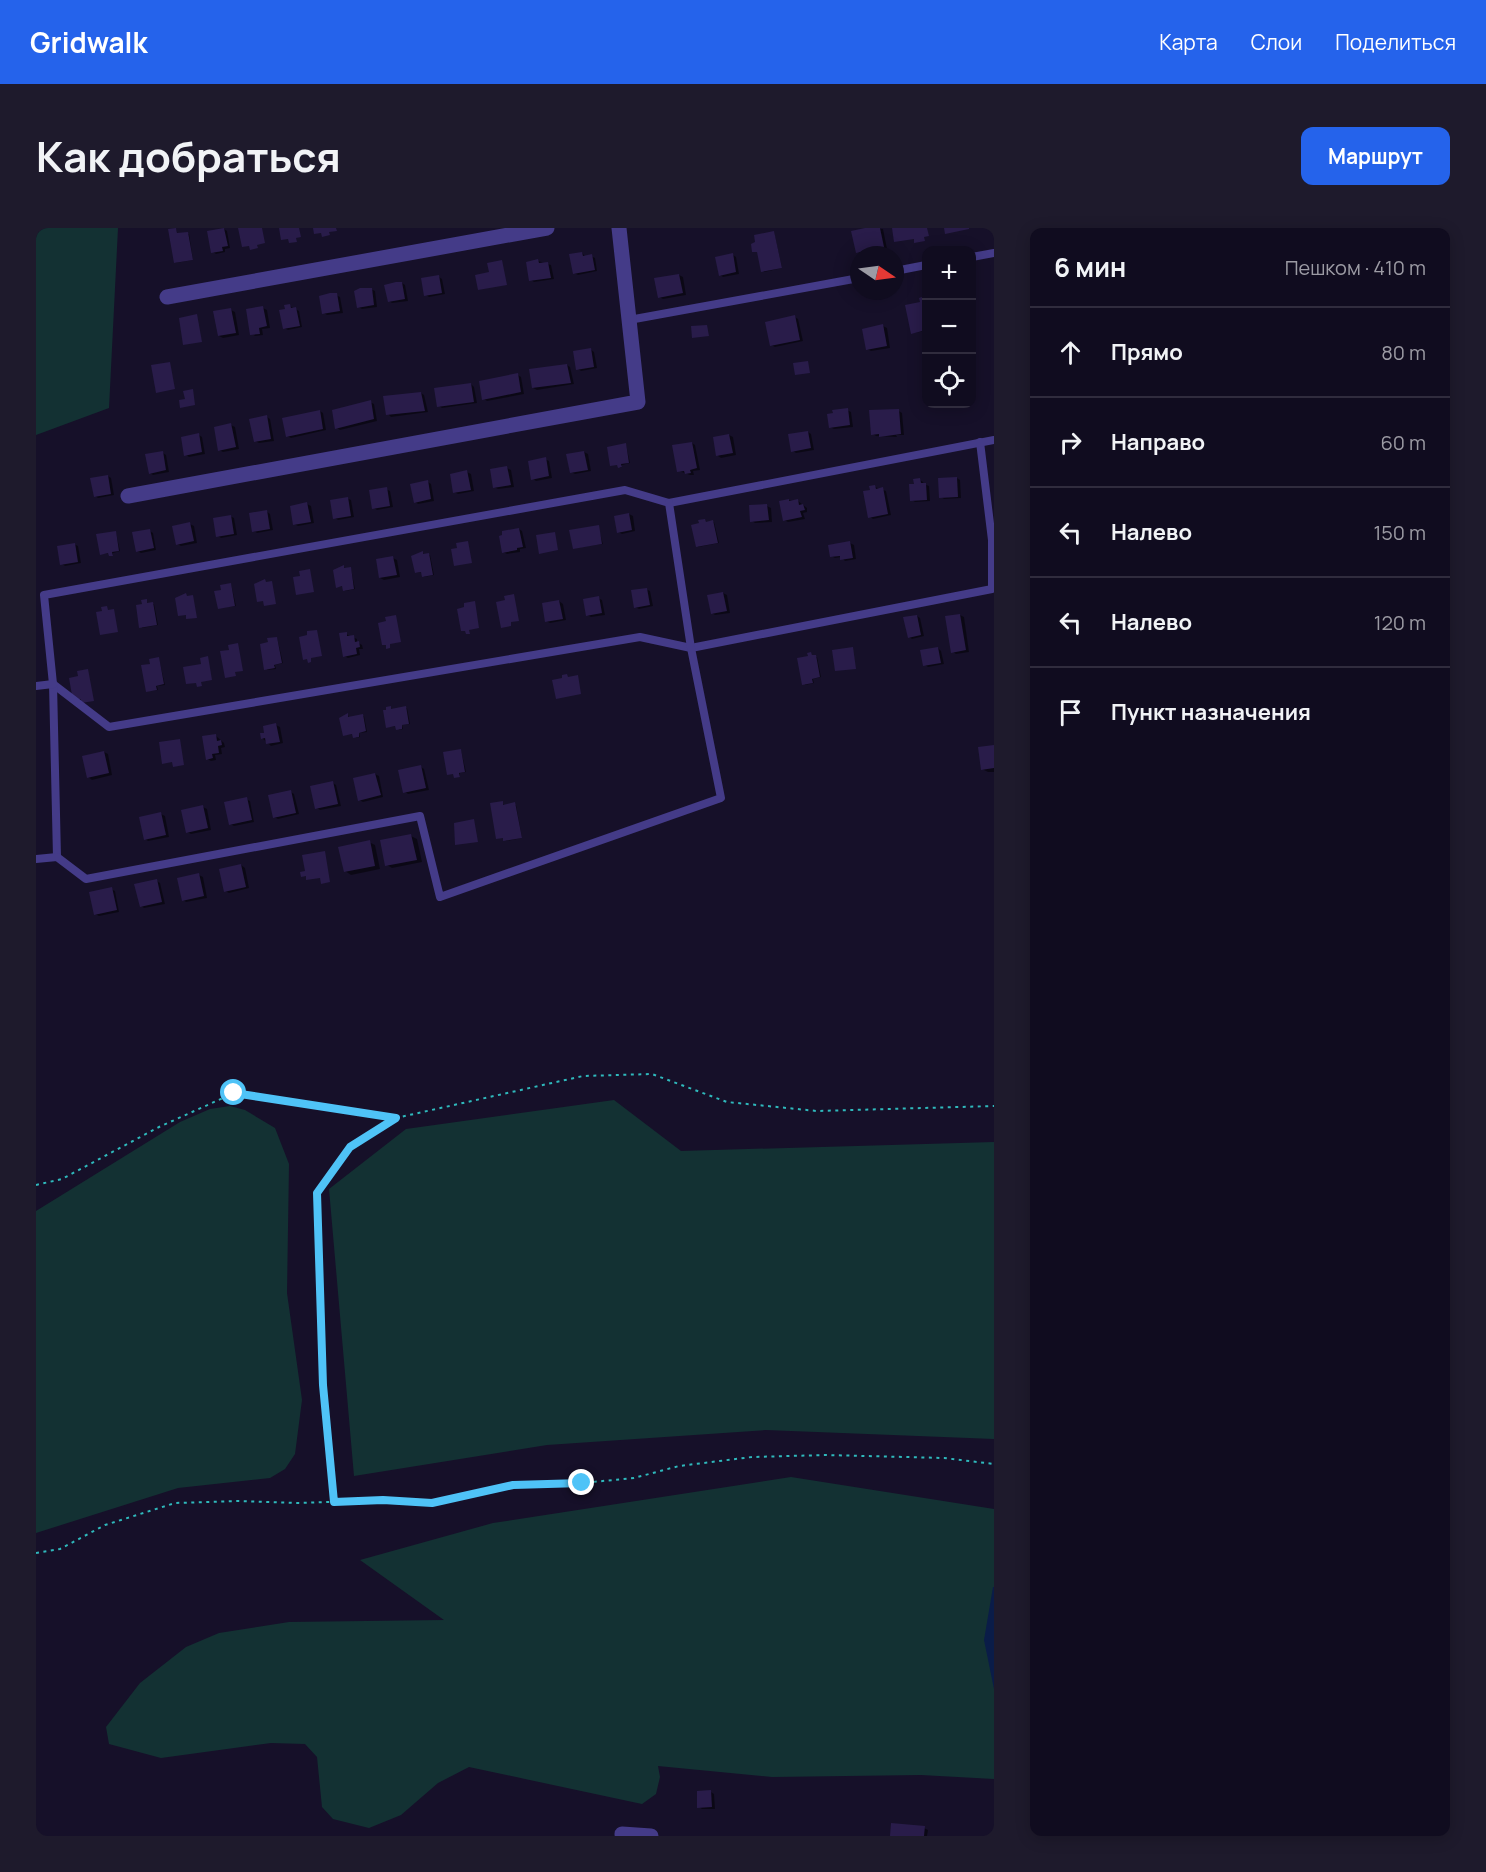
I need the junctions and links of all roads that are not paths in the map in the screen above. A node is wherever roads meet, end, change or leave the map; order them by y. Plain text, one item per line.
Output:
1 (546, 228) edge
2 (619, 228) edge
3 (994, 253) edge
4 (976, 256) edge
5 (922, 266) edge
6 (904, 269) edge
7 (850, 280) edge
8 (167, 297) dead end
9 (629, 320) junction
10 (994, 440) edge
11 (980, 442) junction
12 (128, 496) dead end
13 (669, 503) junction
14 (993, 540) edge
15 (691, 648) junction
16 (53, 684) junction
17 (36, 686) edge
18 (57, 856) junction
19 (36, 859) edge
20 (622, 1834) dead end
21 (651, 1836) edge

1 - 8 street
2 - 9 street
3 - 4 lane
5 - 6 lane
7 - 9 lane
9 - 12 street
10 - 11 lane
11 - 13 lane
11 - 14 lane
13 - 15 lane
13 - 16 lane
14 - 15 lane
15 - 16 lane
15 - 18 lane
16 - 17 lane
16 - 18 lane
18 - 19 lane
20 - 21 street

